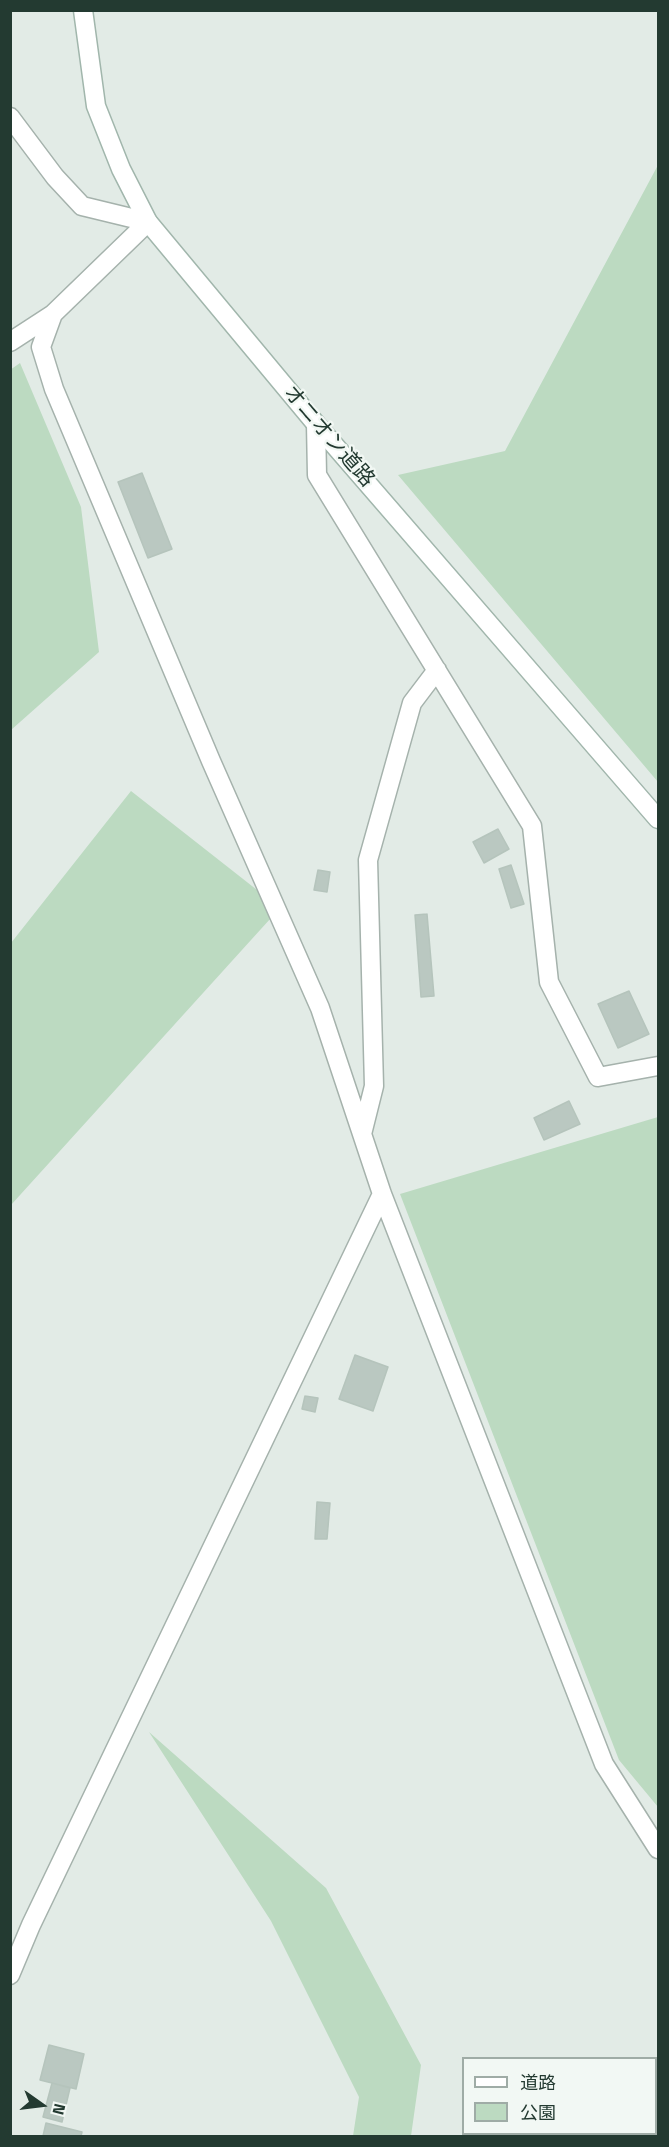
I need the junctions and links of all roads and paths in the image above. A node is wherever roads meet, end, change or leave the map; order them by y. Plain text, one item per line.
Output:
1 (83, 10) edge
2 (10, 117) edge
3 (148, 222) junction
4 (53, 314) junction
5 (10, 342) edge
6 (316, 424) junction
7 (437, 670) junction
8 (658, 819) edge
9 (658, 1066) edge
10 (362, 1134) junction
11 (382, 1194) junction
12 (658, 1849) edge
13 (10, 1975) edge

1 - 3 street, オニオン道路
2 - 3 street
3 - 4 street
3 - 6 street, オニオン道路
4 - 5 street
4 - 10 street
6 - 7 street
6 - 8 street, オニオン道路
7 - 9 street
7 - 10 street
10 - 11 street
11 - 12 street
11 - 13 street

